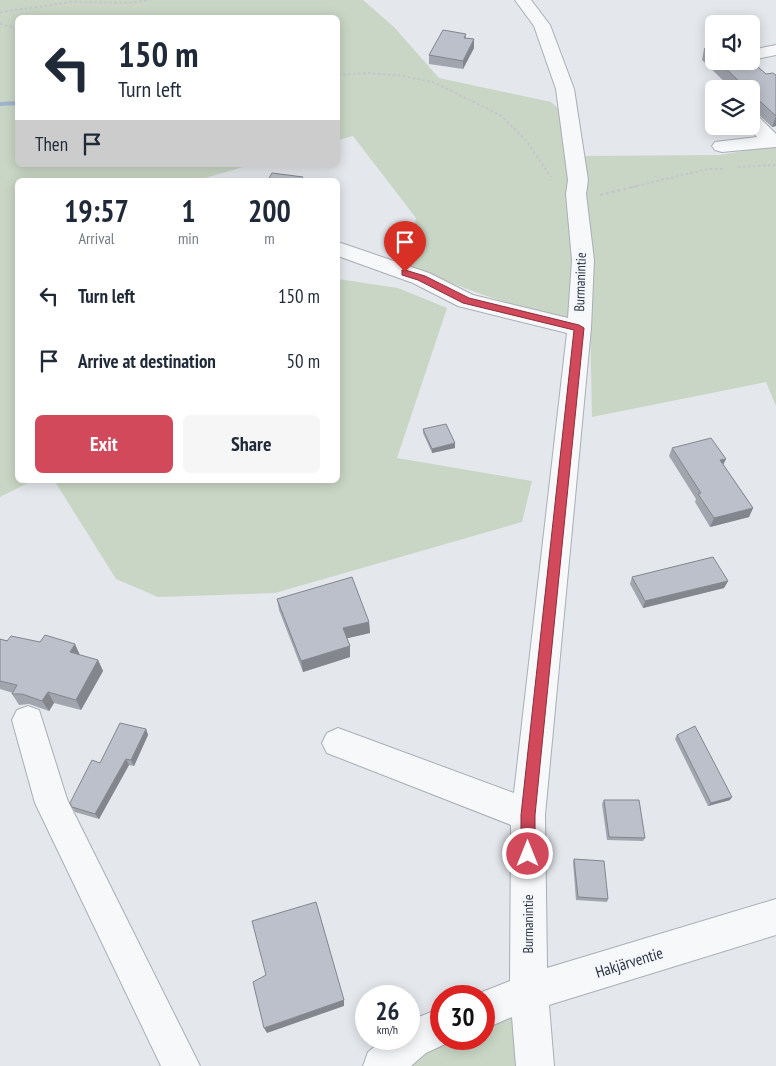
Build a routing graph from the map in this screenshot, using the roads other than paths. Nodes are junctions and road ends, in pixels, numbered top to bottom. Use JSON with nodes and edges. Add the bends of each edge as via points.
{"nodes":[{"id":1,"x":523,"y":0,"type":"edge"},
{"id":2,"x":776,"y":50,"type":"edge"},
{"id":3,"x":760,"y":53,"type":"edge"},
{"id":4,"x":760,"y":128,"type":"edge"},
{"id":5,"x":774,"y":141,"type":"edge"},
{"id":6,"x":722,"y":146,"type":"dead end"},
{"id":7,"x":340,"y":250,"type":"edge"},
{"id":8,"x":579,"y":328,"type":"junction"},
{"id":9,"x":28,"y":720,"type":"dead end"},
{"id":10,"x":338,"y":743,"type":"dead end"},
{"id":11,"x":528,"y":815,"type":"junction"},
{"id":12,"x":776,"y":917,"type":"edge"},
{"id":13,"x":529,"y":992,"type":"junction"},
{"id":14,"x":495,"y":1006,"type":"edge"},
{"id":15,"x":430,"y":1032,"type":"edge"},
{"id":16,"x":181,"y":1066,"type":"edge"},
{"id":17,"x":382,"y":1066,"type":"edge"},
{"id":18,"x":535,"y":1066,"type":"edge"}],
"edges":[{"from":1,"to":8,"type":"street","name":"Burmanintie","via":[[542,25],[565,89],[578,180],[576,194],[583,260]]},
{"from":2,"to":3,"type":"street"},
{"from":4,"to":5,"type":"street"},
{"from":5,"to":6,"type":"street"},
{"from":7,"to":8,"type":"street","via":[[422,278],[466,301]]},
{"from":8,"to":11,"type":"street","name":"Burmanintie"},
{"from":9,"to":16,"type":"street","via":[[52,803]]},
{"from":10,"to":11,"type":"street"},
{"from":11,"to":13,"type":"street","name":"Burmanintie"},
{"from":12,"to":13,"type":"street","name":"Hakjärventie"},
{"from":13,"to":14,"type":"street","name":"Hakjärventie"},
{"from":13,"to":18,"type":"street","name":"Burmanintie"},
{"from":15,"to":17,"type":"street","via":[[412,1039]]}]}
